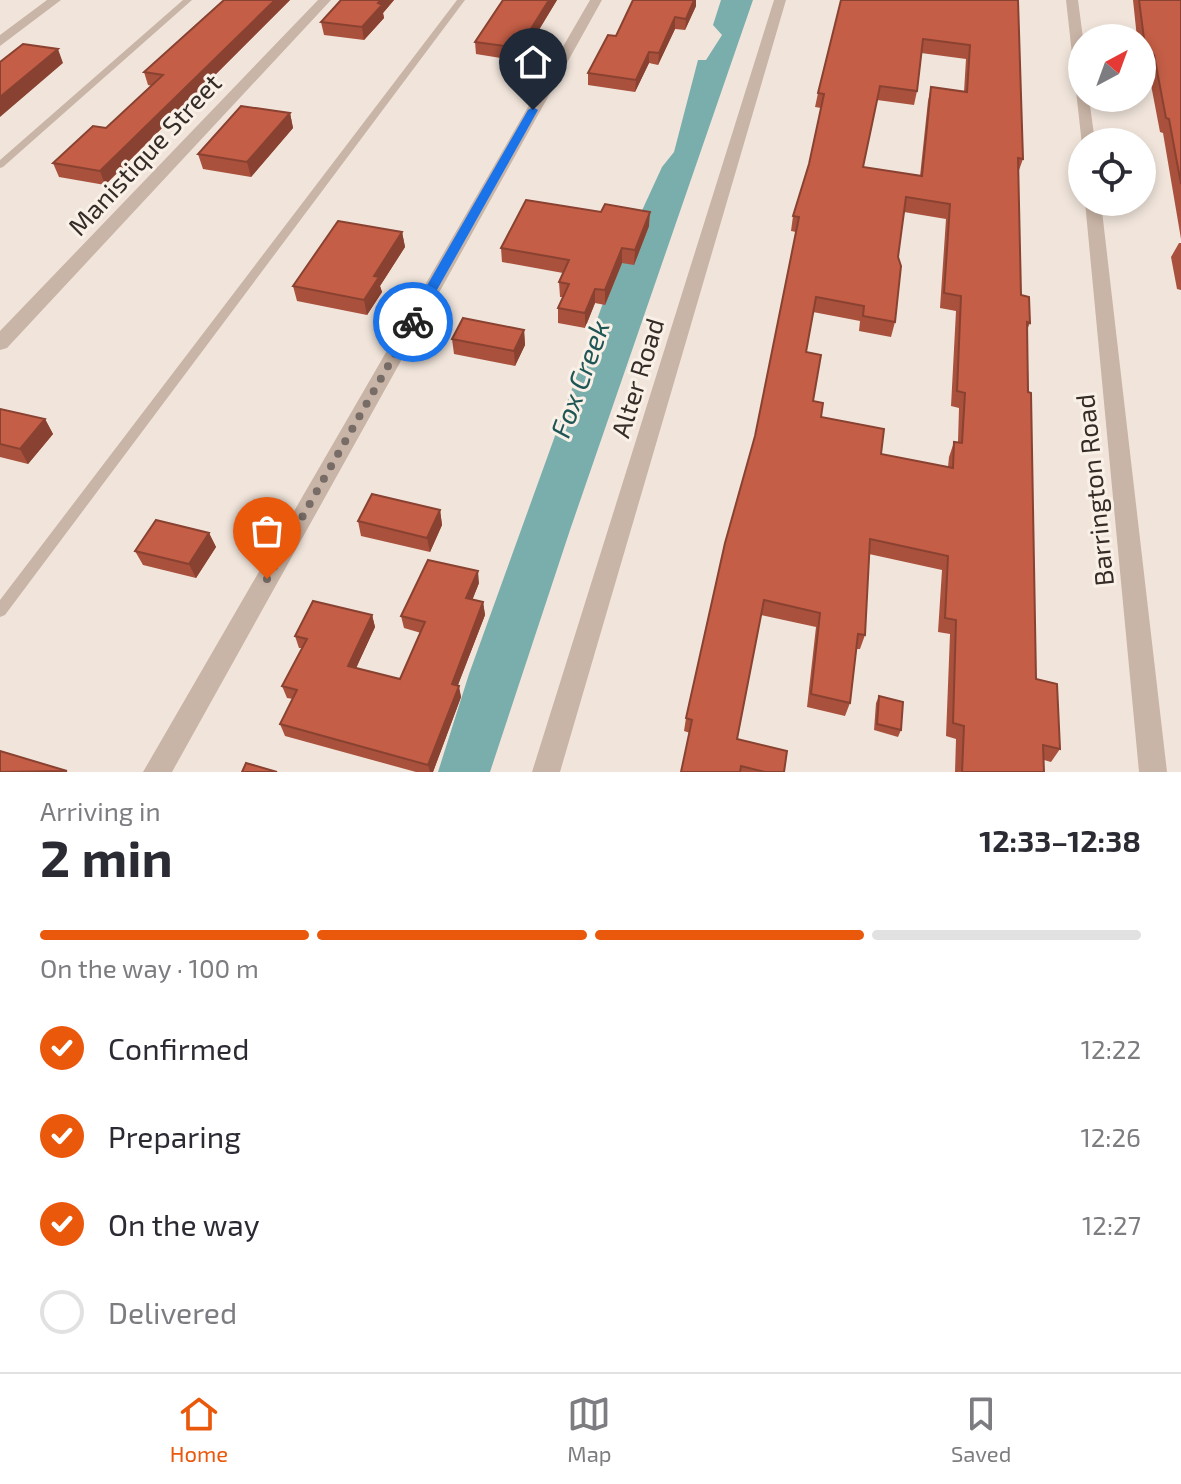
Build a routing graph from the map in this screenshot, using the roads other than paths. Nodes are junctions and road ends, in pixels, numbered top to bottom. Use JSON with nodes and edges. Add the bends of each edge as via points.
{"nodes":[{"id":1,"x":55,"y":0,"type":"edge"},
{"id":2,"x":188,"y":0,"type":"edge"},
{"id":3,"x":325,"y":0,"type":"edge"},
{"id":4,"x":461,"y":0,"type":"edge"},
{"id":5,"x":596,"y":0,"type":"edge"},
{"id":6,"x":780,"y":0,"type":"edge"},
{"id":7,"x":1072,"y":0,"type":"edge"},
{"id":8,"x":1074,"y":24,"type":"edge"},
{"id":9,"x":0,"y":42,"type":"edge"},
{"id":10,"x":0,"y":165,"type":"edge"},
{"id":11,"x":1094,"y":216,"type":"edge"},
{"id":12,"x":0,"y":343,"type":"edge"},
{"id":13,"x":0,"y":611,"type":"edge"},
{"id":14,"x":157,"y":772,"type":"edge"},
{"id":15,"x":546,"y":772,"type":"edge"},
{"id":16,"x":1153,"y":772,"type":"edge"}],
"edges":[{"from":1,"to":9,"type":"street"},
{"from":2,"to":10,"type":"lane"},
{"from":3,"to":12,"type":"street","name":"Manistique Street"},
{"from":4,"to":13,"type":"lane"},
{"from":5,"to":14,"type":"street"},
{"from":6,"to":15,"type":"street","name":"Alter Road"},
{"from":7,"to":8,"type":"street"},
{"from":11,"to":16,"type":"street","name":"Barrington Road"}]}
